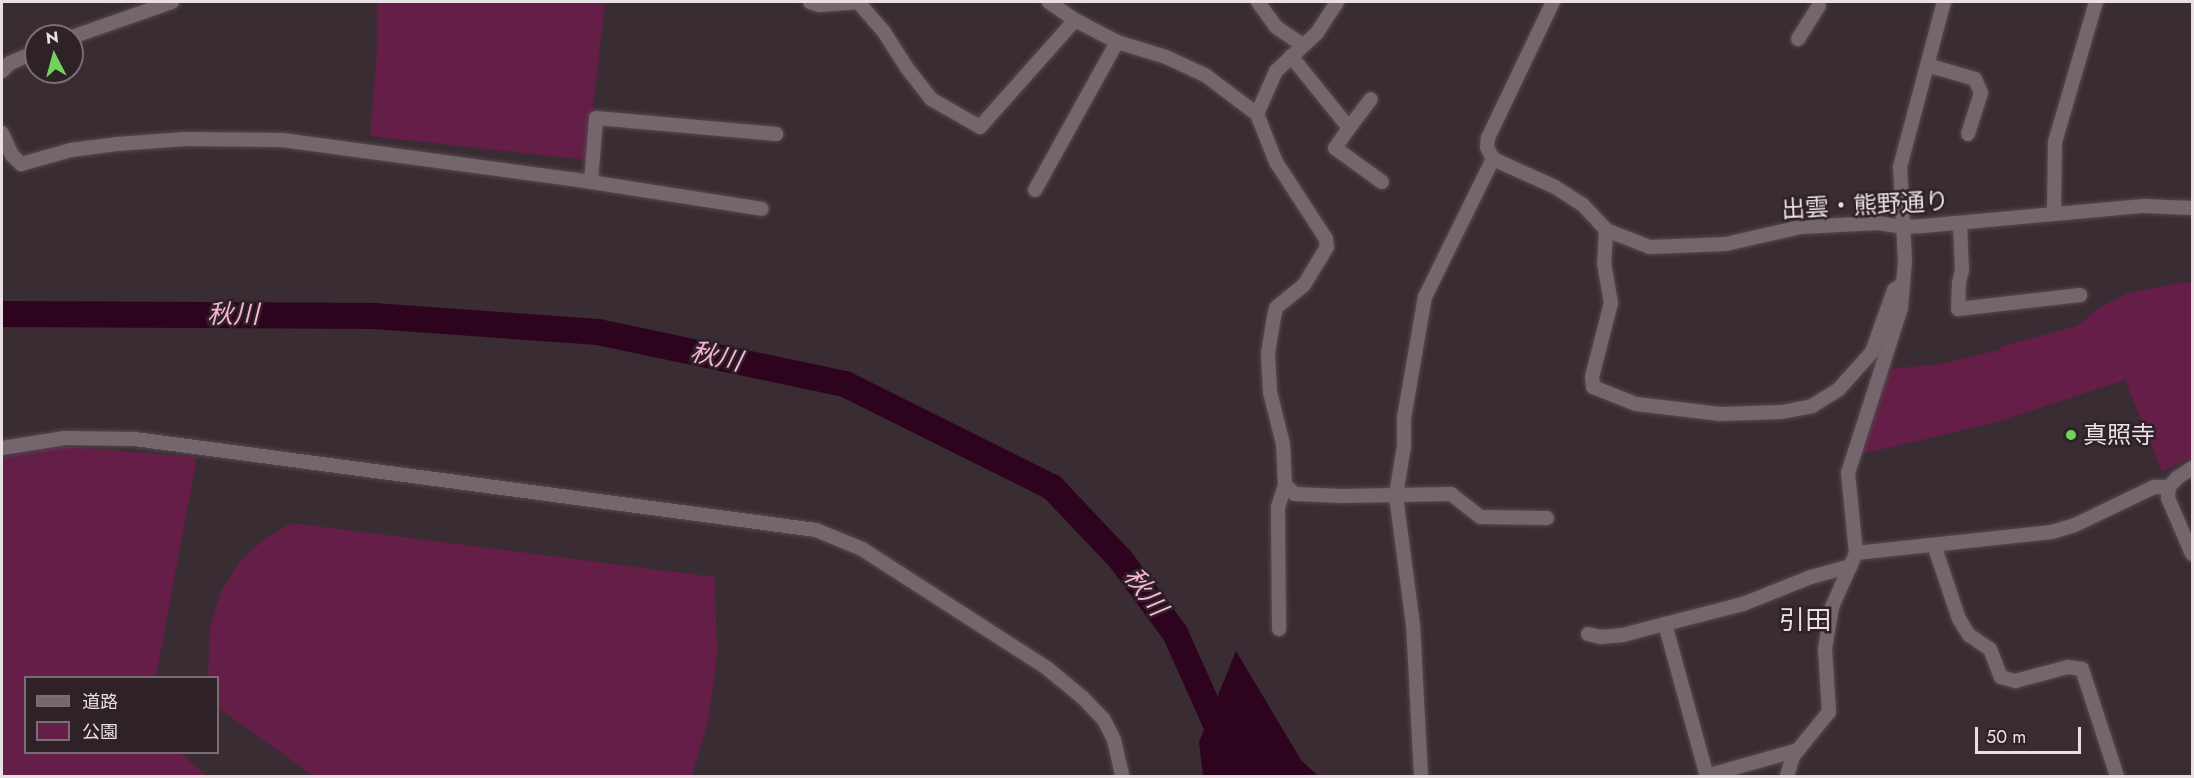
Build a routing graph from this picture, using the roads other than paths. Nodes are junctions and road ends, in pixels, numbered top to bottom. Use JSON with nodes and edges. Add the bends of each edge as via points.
{"nodes":[{"id":1,"x":172,"y":2,"type":"edge"},
{"id":2,"x":810,"y":2,"type":"edge"},
{"id":3,"x":858,"y":2,"type":"edge"},
{"id":4,"x":1049,"y":2,"type":"edge"},
{"id":5,"x":1257,"y":2,"type":"edge"},
{"id":6,"x":1337,"y":2,"type":"edge"},
{"id":7,"x":1553,"y":2,"type":"edge"},
{"id":8,"x":1944,"y":2,"type":"edge"},
{"id":9,"x":2096,"y":2,"type":"edge"},
{"id":10,"x":1819,"y":6,"type":"dead end"},
{"id":11,"x":1075,"y":20,"type":"junction"},
{"id":12,"x":84,"y":33,"type":"edge"},
{"id":13,"x":1798,"y":39,"type":"dead end"},
{"id":14,"x":1117,"y":42,"type":"junction"},
{"id":15,"x":1303,"y":45,"type":"junction"},
{"id":16,"x":1291,"y":56,"type":"junction"},
{"id":17,"x":24,"y":57,"type":"edge"},
{"id":18,"x":1927,"y":65,"type":"junction"},
{"id":19,"x":2,"y":70,"type":"edge"},
{"id":20,"x":1371,"y":99,"type":"dead end"},
{"id":21,"x":1257,"y":114,"type":"junction"},
{"id":22,"x":1349,"y":128,"type":"junction"},
{"id":23,"x":2,"y":133,"type":"edge"},
{"id":24,"x":776,"y":134,"type":"dead end"},
{"id":25,"x":1968,"y":134,"type":"dead end"},
{"id":26,"x":7,"y":157,"type":"edge"},
{"id":27,"x":1493,"y":159,"type":"junction"},
{"id":28,"x":591,"y":182,"type":"junction"},
{"id":29,"x":1382,"y":182,"type":"dead end"},
{"id":30,"x":1035,"y":190,"type":"dead end"},
{"id":31,"x":2193,"y":208,"type":"edge"},
{"id":32,"x":762,"y":209,"type":"dead end"},
{"id":33,"x":2054,"y":213,"type":"junction"},
{"id":34,"x":1960,"y":223,"type":"junction"},
{"id":35,"x":1903,"y":227,"type":"junction"},
{"id":36,"x":1606,"y":230,"type":"junction"},
{"id":37,"x":1903,"y":284,"type":"junction"},
{"id":38,"x":2080,"y":295,"type":"dead end"},
{"id":39,"x":2,"y":448,"type":"edge"},
{"id":40,"x":2193,"y":468,"type":"edge"},
{"id":41,"x":1285,"y":485,"type":"junction"},
{"id":42,"x":2169,"y":487,"type":"junction"},
{"id":43,"x":1396,"y":495,"type":"junction"},
{"id":44,"x":1547,"y":518,"type":"dead end"},
{"id":45,"x":1934,"y":545,"type":"junction"},
{"id":46,"x":1856,"y":553,"type":"junction"},
{"id":47,"x":2193,"y":554,"type":"edge"},
{"id":48,"x":1851,"y":566,"type":"junction"},
{"id":49,"x":1665,"y":624,"type":"junction"},
{"id":50,"x":1279,"y":629,"type":"dead end"},
{"id":51,"x":1588,"y":634,"type":"dead end"},
{"id":52,"x":1798,"y":750,"type":"junction"},
{"id":53,"x":1707,"y":776,"type":"edge"},
{"id":54,"x":1122,"y":777,"type":"edge"},
{"id":55,"x":1421,"y":777,"type":"edge"},
{"id":56,"x":1787,"y":777,"type":"edge"},
{"id":57,"x":2117,"y":777,"type":"edge"}],
"edges":[{"from":1,"to":12,"type":"street"},
{"from":2,"to":3,"type":"street"},
{"from":3,"to":11,"type":"street","via":[[932,99],[980,127]]},
{"from":4,"to":11,"type":"street"},
{"from":5,"to":15,"type":"street","via":[[1276,27]]},
{"from":6,"to":15,"type":"street","via":[[1317,33]]},
{"from":7,"to":27,"type":"street","via":[[1491,129],[1487,147]]},
{"from":8,"to":18,"type":"street"},
{"from":9,"to":33,"type":"street","via":[[2055,141]]},
{"from":10,"to":13,"type":"street"},
{"from":11,"to":14,"type":"street"},
{"from":14,"to":21,"type":"street","via":[[1166,57],[1204,75]]},
{"from":14,"to":30,"type":"street"},
{"from":15,"to":16,"type":"street"},
{"from":16,"to":21,"type":"street","via":[[1270,81]]},
{"from":16,"to":22,"type":"street"},
{"from":17,"to":19,"type":"street"},
{"from":18,"to":25,"type":"street","via":[[1975,80],[1981,93]]},
{"from":18,"to":35,"type":"street","via":[[1900,167]]},
{"from":20,"to":22,"type":"street"},
{"from":21,"to":41,"type":"street","via":[[1276,162],[1326,239],[1327,247],[1304,285],[1276,308],[1273,322],[1268,353],[1270,393],[1283,444]]},
{"from":22,"to":29,"type":"street","via":[[1335,148]]},
{"from":23,"to":26,"type":"street"},
{"from":24,"to":28,"type":"street","via":[[596,118]]},
{"from":26,"to":28,"type":"street","via":[[21,164],[71,150],[117,144],[185,139],[282,140]]},
{"from":27,"to":36,"type":"street","name":"出雲・熊野通り","via":[[1555,187],[1583,205]]},
{"from":27,"to":43,"type":"street","via":[[1425,297],[1404,418]]},
{"from":28,"to":32,"type":"street"},
{"from":31,"to":33,"type":"street","name":"出雲・熊野通り","via":[[2144,206]]},
{"from":33,"to":34,"type":"street","name":"出雲・熊野通り"},
{"from":34,"to":35,"type":"street","name":"出雲・熊野通り"},
{"from":34,"to":38,"type":"street","via":[[1962,270],[1958,309]]},
{"from":35,"to":36,"type":"street","name":"出雲・熊野通り","via":[[1878,223],[1801,227],[1726,244],[1666,248],[1630,241]]},
{"from":35,"to":37,"type":"street"},
{"from":36,"to":37,"type":"street","via":[[1604,263],[1611,303],[1593,387],[1636,404],[1720,414],[1782,412],[1812,406],[1838,390],[1872,352],[1894,290]]},
{"from":37,"to":46,"type":"street","via":[[1901,308],[1848,473]]},
{"from":39,"to":54,"type":"street","via":[[65,438],[135,439],[816,530],[862,549],[1048,669],[1104,720],[1114,740]]},
{"from":40,"to":42,"type":"street"},
{"from":41,"to":43,"type":"street","via":[[1294,494]]},
{"from":41,"to":50,"type":"street","via":[[1278,507]]},
{"from":42,"to":45,"type":"street","via":[[2154,487],[2052,532]]},
{"from":42,"to":47,"type":"street","via":[[2170,505]]},
{"from":43,"to":44,"type":"street","via":[[1451,494],[1480,516]]},
{"from":43,"to":55,"type":"street","via":[[1413,625]]},
{"from":45,"to":46,"type":"street"},
{"from":45,"to":57,"type":"street","via":[[1959,619],[1970,635],[1990,649],[2001,677],[2015,681],[2068,667],[2082,669]]},
{"from":46,"to":48,"type":"street"},
{"from":48,"to":49,"type":"street","via":[[1743,604]]},
{"from":48,"to":52,"type":"street","via":[[1832,607],[1825,649],[1829,712]]},
{"from":49,"to":51,"type":"street","via":[[1623,635]]},
{"from":49,"to":53,"type":"street"},
{"from":52,"to":53,"type":"street"},
{"from":52,"to":56,"type":"street"}]}
